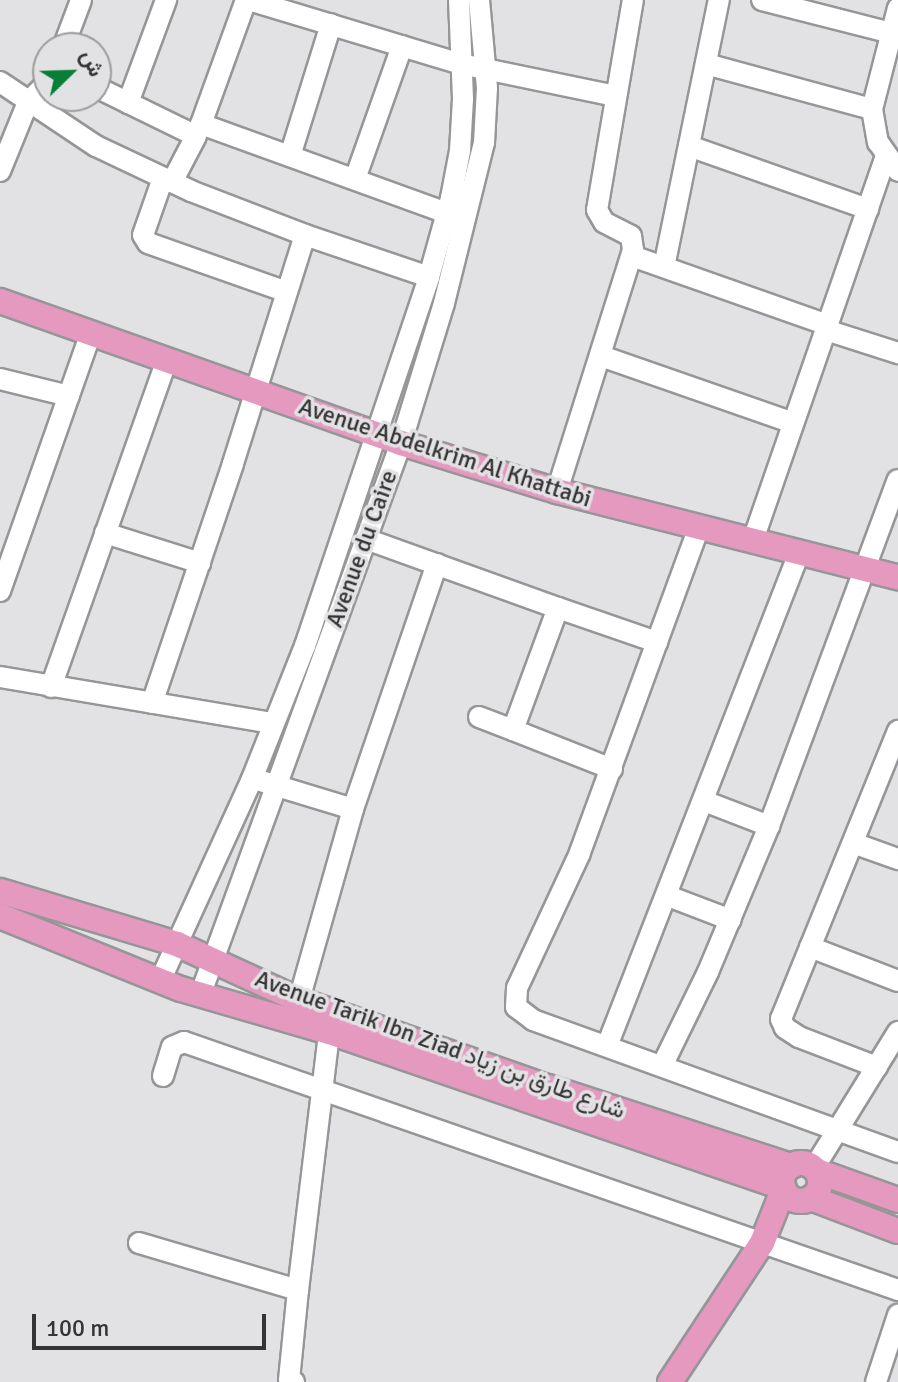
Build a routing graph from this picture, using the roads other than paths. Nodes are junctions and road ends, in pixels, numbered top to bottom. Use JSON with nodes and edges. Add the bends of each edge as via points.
{"nodes":[{"id":1,"x":81,"y":0,"type":"edge"},
{"id":2,"x":166,"y":0,"type":"edge"},
{"id":3,"x":248,"y":0,"type":"edge"},
{"id":4,"x":459,"y":0,"type":"edge"},
{"id":5,"x":479,"y":0,"type":"edge"},
{"id":6,"x":633,"y":0,"type":"edge"},
{"id":7,"x":719,"y":0,"type":"edge"},
{"id":8,"x":762,"y":0,"type":"edge"},
{"id":9,"x":898,"y":8,"type":"edge"},
{"id":10,"x":331,"y":24,"type":"junction"},
{"id":11,"x":69,"y":32,"type":"edge"},
{"id":12,"x":891,"y":33,"type":"junction"},
{"id":13,"x":402,"y":46,"type":"junction"},
{"id":14,"x":461,"y":64,"type":"junction"},
{"id":15,"x":706,"y":64,"type":"junction"},
{"id":16,"x":486,"y":69,"type":"junction"},
{"id":17,"x":0,"y":82,"type":"edge"},
{"id":18,"x":112,"y":95,"type":"edge"},
{"id":19,"x":615,"y":96,"type":"junction"},
{"id":20,"x":32,"y":98,"type":"edge"},
{"id":21,"x":28,"y":102,"type":"junction"},
{"id":22,"x":128,"y":103,"type":"junction"},
{"id":23,"x":872,"y":109,"type":"junction"},
{"id":24,"x":198,"y":130,"type":"junction"},
{"id":25,"x":689,"y":146,"type":"junction"},
{"id":26,"x":290,"y":156,"type":"junction"},
{"id":27,"x":892,"y":164,"type":"edge"},
{"id":28,"x":0,"y":171,"type":"edge"},
{"id":29,"x":355,"y":179,"type":"junction"},
{"id":30,"x":168,"y":180,"type":"junction"},
{"id":31,"x":868,"y":209,"type":"junction"},
{"id":32,"x":447,"y":213,"type":"junction"},
{"id":33,"x":305,"y":235,"type":"junction"},
{"id":34,"x":632,"y":256,"type":"junction"},
{"id":35,"x":664,"y":267,"type":"junction"},
{"id":36,"x":429,"y":277,"type":"junction"},
{"id":37,"x":287,"y":292,"type":"junction"},
{"id":38,"x":0,"y":301,"type":"edge"},
{"id":39,"x":827,"y":328,"type":"junction"},
{"id":40,"x":91,"y":333,"type":"junction"},
{"id":41,"x":898,"y":353,"type":"edge"},
{"id":42,"x":601,"y":356,"type":"junction"},
{"id":43,"x":167,"y":360,"type":"junction"},
{"id":44,"x":0,"y":379,"type":"edge"},
{"id":45,"x":256,"y":391,"type":"junction"},
{"id":46,"x":69,"y":396,"type":"junction"},
{"id":47,"x":793,"y":423,"type":"junction"},
{"id":48,"x":390,"y":438,"type":"junction"},
{"id":49,"x":898,"y":480,"type":"edge"},
{"id":50,"x":557,"y":491,"type":"junction"},
{"id":51,"x":699,"y":527,"type":"junction"},
{"id":52,"x":105,"y":533,"type":"junction"},
{"id":53,"x":366,"y":539,"type":"junction"},
{"id":54,"x":753,"y":540,"type":"junction"},
{"id":55,"x":799,"y":553,"type":"junction"},
{"id":56,"x":200,"y":563,"type":"junction"},
{"id":57,"x":437,"y":564,"type":"junction"},
{"id":58,"x":868,"y":568,"type":"junction"},
{"id":59,"x":898,"y":577,"type":"edge"},
{"id":60,"x":0,"y":591,"type":"edge"},
{"id":61,"x":558,"y":608,"type":"junction"},
{"id":62,"x":657,"y":642,"type":"junction"},
{"id":63,"x":0,"y":677,"type":"edge"},
{"id":64,"x":51,"y":687,"type":"junction"},
{"id":65,"x":152,"y":703,"type":"junction"},
{"id":66,"x":479,"y":717,"type":"dead end"},
{"id":67,"x":273,"y":723,"type":"junction"},
{"id":68,"x":513,"y":730,"type":"junction"},
{"id":69,"x":898,"y":731,"type":"edge"},
{"id":70,"x":612,"y":769,"type":"junction"},
{"id":71,"x":252,"y":779,"type":"junction"},
{"id":72,"x":274,"y":784,"type":"junction"},
{"id":73,"x":704,"y":801,"type":"junction"},
{"id":74,"x":353,"y":809,"type":"junction"},
{"id":75,"x":769,"y":826,"type":"junction"},
{"id":76,"x":853,"y":843,"type":"junction"},
{"id":77,"x":898,"y":859,"type":"edge"},
{"id":78,"x":0,"y":891,"type":"edge"},
{"id":79,"x":668,"y":896,"type":"junction"},
{"id":80,"x":0,"y":916,"type":"edge"},
{"id":81,"x":731,"y":920,"type":"junction"},
{"id":82,"x":177,"y":944,"type":"junction"},
{"id":83,"x":810,"y":947,"type":"junction"},
{"id":84,"x":214,"y":960,"type":"junction"},
{"id":85,"x":160,"y":981,"type":"junction"},
{"id":86,"x":898,"y":981,"type":"edge"},
{"id":87,"x":201,"y":993,"type":"junction"},
{"id":88,"x":299,"y":1000,"type":"junction"},
{"id":89,"x":329,"y":1032,"type":"junction"},
{"id":90,"x":898,"y":1032,"type":"edge"},
{"id":91,"x":607,"y":1046,"type":"junction"},
{"id":92,"x":662,"y":1066,"type":"junction"},
{"id":93,"x":877,"y":1067,"type":"junction"},
{"id":94,"x":163,"y":1076,"type":"dead end"},
{"id":95,"x":323,"y":1093,"type":"junction"},
{"id":96,"x":837,"y":1132,"type":"junction"},
{"id":97,"x":898,"y":1152,"type":"edge"},
{"id":98,"x":798,"y":1176,"type":"junction"},
{"id":99,"x":808,"y":1199,"type":"junction"},
{"id":100,"x":898,"y":1200,"type":"edge"},
{"id":101,"x":898,"y":1231,"type":"edge"},
{"id":102,"x":763,"y":1240,"type":"junction"},
{"id":103,"x":139,"y":1243,"type":"dead end"},
{"id":104,"x":298,"y":1290,"type":"junction"},
{"id":105,"x":898,"y":1290,"type":"edge"},
{"id":106,"x":898,"y":1315,"type":"edge"},
{"id":107,"x":291,"y":1381,"type":"edge"},
{"id":108,"x":670,"y":1382,"type":"edge"},
{"id":109,"x":876,"y":1382,"type":"edge"}],
"edges":[{"from":1,"to":11,"type":"street"},
{"from":2,"to":22,"type":"street"},
{"from":3,"to":10,"type":"street"},
{"from":3,"to":24,"type":"street"},
{"from":4,"to":14,"type":"street","name":"Avenue du Caire"},
{"from":5,"to":16,"type":"street","name":"Avenue du Caire"},
{"from":6,"to":19,"type":"street"},
{"from":7,"to":15,"type":"street"},
{"from":8,"to":12,"type":"street"},
{"from":9,"to":12,"type":"street"},
{"from":10,"to":13,"type":"street"},
{"from":10,"to":26,"type":"street"},
{"from":12,"to":23,"type":"street"},
{"from":13,"to":14,"type":"street"},
{"from":13,"to":29,"type":"street"},
{"from":14,"to":16,"type":"street"},
{"from":14,"to":32,"type":"street","name":"Avenue du Caire","via":[[463,121]]},
{"from":15,"to":23,"type":"street"},
{"from":15,"to":25,"type":"street"},
{"from":16,"to":19,"type":"street"},
{"from":16,"to":48,"type":"street","name":"Avenue du Caire","via":[[487,109],[477,179]]},
{"from":17,"to":21,"type":"street"},
{"from":18,"to":22,"type":"street"},
{"from":19,"to":34,"type":"street","via":[[597,210],[604,222],[631,236]]},
{"from":20,"to":21,"type":"street"},
{"from":21,"to":28,"type":"street"},
{"from":21,"to":30,"type":"street","via":[[96,146]]},
{"from":22,"to":24,"type":"street"},
{"from":23,"to":27,"type":"street","via":[[872,125]]},
{"from":24,"to":26,"type":"street"},
{"from":24,"to":30,"type":"street"},
{"from":25,"to":31,"type":"street"},
{"from":25,"to":35,"type":"street"},
{"from":26,"to":29,"type":"street"},
{"from":27,"to":31,"type":"street"},
{"from":29,"to":32,"type":"street"},
{"from":30,"to":33,"type":"street"},
{"from":30,"to":37,"type":"street","via":[[143,235],[148,243]]},
{"from":31,"to":39,"type":"street"},
{"from":32,"to":36,"type":"street","name":"Avenue du Caire"},
{"from":33,"to":36,"type":"street"},
{"from":33,"to":37,"type":"street"},
{"from":34,"to":35,"type":"street"},
{"from":34,"to":42,"type":"street"},
{"from":35,"to":39,"type":"street"},
{"from":36,"to":48,"type":"street","name":"Avenue du Caire"},
{"from":37,"to":45,"type":"street"},
{"from":38,"to":40,"type":"main road","name":"Avenue Abdelkrim Al Khattabi"},
{"from":39,"to":41,"type":"street"},
{"from":39,"to":47,"type":"street"},
{"from":40,"to":43,"type":"main road","name":"Avenue Abdelkrim Al Khattabi"},
{"from":40,"to":46,"type":"street"},
{"from":42,"to":47,"type":"street"},
{"from":42,"to":50,"type":"street"},
{"from":43,"to":45,"type":"main road","name":"Avenue Abdelkrim Al Khattabi"},
{"from":43,"to":52,"type":"street"},
{"from":44,"to":46,"type":"street"},
{"from":45,"to":48,"type":"main road","name":"Avenue Abdelkrim Al Khattabi"},
{"from":45,"to":56,"type":"street"},
{"from":46,"to":60,"type":"street"},
{"from":47,"to":54,"type":"street"},
{"from":48,"to":50,"type":"main road","name":"Avenue Abdelkrim Al Khattabi"},
{"from":48,"to":53,"type":"street","name":"Avenue du Caire"},
{"from":48,"to":67,"type":"street","name":"Avenue du Caire"},
{"from":49,"to":58,"type":"street"},
{"from":50,"to":51,"type":"main road","name":"Avenue Abdelkrim Al Khattabi"},
{"from":51,"to":54,"type":"main road","name":"Avenue Abdelkrim Al Khattabi"},
{"from":51,"to":62,"type":"street"},
{"from":52,"to":56,"type":"street"},
{"from":52,"to":64,"type":"street"},
{"from":53,"to":57,"type":"street"},
{"from":53,"to":72,"type":"street","name":"Avenue du Caire"},
{"from":54,"to":55,"type":"main road","name":"Avenue Abdelkrim Al Khattabi"},
{"from":55,"to":58,"type":"main road","name":"Avenue Abdelkrim Al Khattabi"},
{"from":55,"to":73,"type":"street"},
{"from":56,"to":65,"type":"street"},
{"from":57,"to":61,"type":"street"},
{"from":57,"to":74,"type":"street"},
{"from":58,"to":59,"type":"main road","name":"Avenue Abdelkrim Al Khattabi"},
{"from":58,"to":75,"type":"street"},
{"from":61,"to":62,"type":"street"},
{"from":61,"to":68,"type":"street"},
{"from":62,"to":70,"type":"street"},
{"from":63,"to":64,"type":"street"},
{"from":64,"to":65,"type":"street"},
{"from":65,"to":67,"type":"street"},
{"from":66,"to":68,"type":"street"},
{"from":67,"to":71,"type":"street","name":"Avenue du Caire"},
{"from":68,"to":70,"type":"street"},
{"from":69,"to":76,"type":"street"},
{"from":70,"to":91,"type":"street","via":[[516,999],[519,1011],[533,1020]]},
{"from":71,"to":72,"type":"street"},
{"from":71,"to":82,"type":"street","name":"Avenue du Caire"},
{"from":72,"to":74,"type":"street"},
{"from":72,"to":84,"type":"street","name":"Avenue du Caire"},
{"from":73,"to":75,"type":"street"},
{"from":73,"to":79,"type":"street"},
{"from":74,"to":88,"type":"street"},
{"from":75,"to":81,"type":"street"},
{"from":76,"to":77,"type":"street"},
{"from":76,"to":83,"type":"street"},
{"from":78,"to":82,"type":"main road","name":"Avenue Tarik Ibn Ziad شارع طارق بن زياد"},
{"from":79,"to":81,"type":"street"},
{"from":79,"to":91,"type":"street"},
{"from":80,"to":85,"type":"main road","name":"Avenue Tarik Ibn Ziad شارع طارق بن زياد"},
{"from":81,"to":92,"type":"street"},
{"from":82,"to":84,"type":"main road","name":"Avenue Tarik Ibn Ziad شارع طارق بن زياد"},
{"from":82,"to":85,"type":"street","name":"Avenue du Caire"},
{"from":83,"to":86,"type":"street"},
{"from":83,"to":93,"type":"street","via":[[782,1014],[783,1024],[799,1037]]},
{"from":84,"to":87,"type":"street","name":"Avenue du Caire"},
{"from":84,"to":88,"type":"main road","name":"Avenue Tarik Ibn Ziad شارع طارق بن زياد"},
{"from":85,"to":87,"type":"main road","name":"Avenue Tarik Ibn Ziad شارع طارق بن زياد"},
{"from":87,"to":89,"type":"main road","name":"Avenue Tarik Ibn Ziad شارع طارق بن زياد"},
{"from":88,"to":98,"type":"main road","name":"Avenue Tarik Ibn Ziad شارع طارق بن زياد"},
{"from":89,"to":95,"type":"street"},
{"from":89,"to":98,"type":"main road","name":"Avenue Tarik Ibn Ziad شارع طارق بن زياد"},
{"from":90,"to":93,"type":"street"},
{"from":91,"to":92,"type":"street"},
{"from":92,"to":96,"type":"street"},
{"from":93,"to":96,"type":"street"},
{"from":94,"to":95,"type":"street","via":[[172,1047],[184,1042]]},
{"from":95,"to":102,"type":"street"},
{"from":95,"to":104,"type":"street"},
{"from":96,"to":97,"type":"street"},
{"from":96,"to":98,"type":"street"},
{"from":98,"to":99,"type":"main road","via":[[820,1186]]},
{"from":98,"to":100,"type":"main road","name":"Avenue Tarik Ibn Ziad شارع طارق بن زياد"},
{"from":98,"to":102,"type":"main road"},
{"from":99,"to":101,"type":"main road"},
{"from":99,"to":102,"type":"main road"},
{"from":102,"to":105,"type":"street"},
{"from":102,"to":108,"type":"main road"},
{"from":103,"to":104,"type":"street"},
{"from":104,"to":107,"type":"street"},
{"from":106,"to":109,"type":"street"}]}
